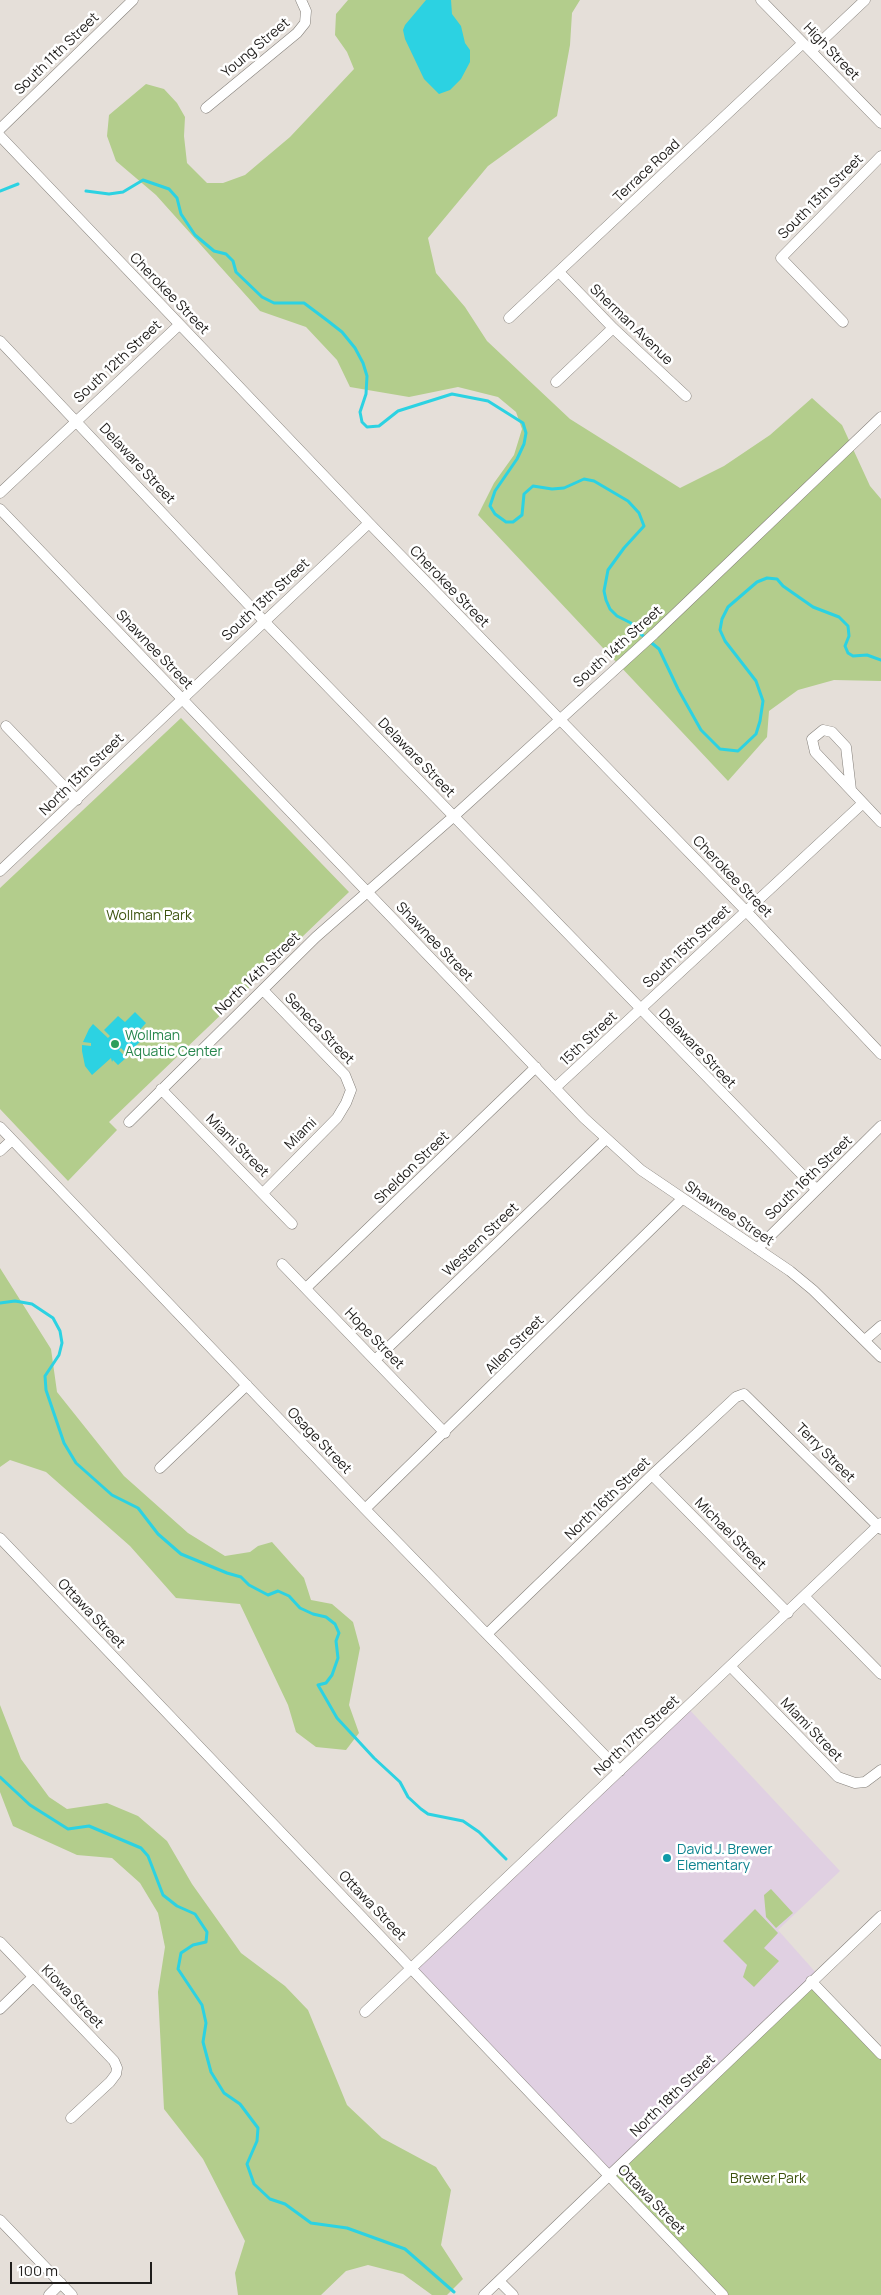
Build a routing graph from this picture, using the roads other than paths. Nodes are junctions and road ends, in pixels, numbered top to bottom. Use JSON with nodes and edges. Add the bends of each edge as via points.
{"nodes":[{"id":1,"x":134,"y":0,"type":"edge"},
{"id":2,"x":302,"y":0,"type":"edge"},
{"id":3,"x":761,"y":0,"type":"edge"},
{"id":4,"x":865,"y":0,"type":"edge"},
{"id":5,"x":803,"y":43,"type":"junction"},
{"id":6,"x":811,"y":51,"type":"junction"},
{"id":7,"x":206,"y":108,"type":"dead end"},
{"id":8,"x":881,"y":123,"type":"edge"},
{"id":9,"x":0,"y":128,"type":"edge"},
{"id":10,"x":0,"y":136,"type":"edge"},
{"id":11,"x":881,"y":156,"type":"edge"},
{"id":12,"x":559,"y":272,"type":"junction"},
{"id":13,"x":509,"y":318,"type":"dead end"},
{"id":14,"x":843,"y":322,"type":"dead end"},
{"id":15,"x":179,"y":325,"type":"junction"},
{"id":16,"x":613,"y":328,"type":"junction"},
{"id":17,"x":0,"y":342,"type":"edge"},
{"id":18,"x":556,"y":382,"type":"dead end"},
{"id":19,"x":686,"y":396,"type":"dead end"},
{"id":20,"x":881,"y":417,"type":"edge"},
{"id":21,"x":76,"y":420,"type":"junction"},
{"id":22,"x":0,"y":493,"type":"edge"},
{"id":23,"x":0,"y":509,"type":"edge"},
{"id":24,"x":369,"y":523,"type":"junction"},
{"id":25,"x":264,"y":621,"type":"junction"},
{"id":26,"x":182,"y":698,"type":"junction"},
{"id":27,"x":559,"y":720,"type":"junction"},
{"id":28,"x":6,"y":726,"type":"dead end"},
{"id":29,"x":851,"y":790,"type":"junction"},
{"id":30,"x":77,"y":800,"type":"junction"},
{"id":31,"x":863,"y":803,"type":"junction"},
{"id":32,"x":453,"y":817,"type":"junction"},
{"id":33,"x":881,"y":822,"type":"edge"},
{"id":34,"x":0,"y":871,"type":"edge"},
{"id":35,"x":368,"y":893,"type":"junction"},
{"id":36,"x":746,"y":911,"type":"junction"},
{"id":37,"x":263,"y":990,"type":"junction"},
{"id":38,"x":640,"y":1010,"type":"junction"},
{"id":39,"x":881,"y":1054,"type":"edge"},
{"id":40,"x":536,"y":1067,"type":"junction"},
{"id":41,"x":555,"y":1088,"type":"junction"},
{"id":42,"x":161,"y":1089,"type":"junction"},
{"id":43,"x":351,"y":1090,"type":"joint"},
{"id":44,"x":129,"y":1122,"type":"dead end"},
{"id":45,"x":881,"y":1126,"type":"edge"},
{"id":46,"x":0,"y":1127,"type":"edge"},
{"id":47,"x":606,"y":1139,"type":"junction"},
{"id":48,"x":12,"y":1140,"type":"junction"},
{"id":49,"x":0,"y":1151,"type":"edge"},
{"id":50,"x":816,"y":1189,"type":"junction"},
{"id":51,"x":264,"y":1192,"type":"junction"},
{"id":52,"x":682,"y":1199,"type":"junction"},
{"id":53,"x":292,"y":1224,"type":"dead end"},
{"id":54,"x":757,"y":1249,"type":"junction"},
{"id":55,"x":282,"y":1264,"type":"dead end"},
{"id":56,"x":306,"y":1288,"type":"junction"},
{"id":57,"x":881,"y":1326,"type":"edge"},
{"id":58,"x":865,"y":1340,"type":"junction"},
{"id":59,"x":881,"y":1357,"type":"edge"},
{"id":60,"x":375,"y":1360,"type":"junction"},
{"id":61,"x":247,"y":1385,"type":"junction"},
{"id":62,"x":752,"y":1399,"type":"joint"},
{"id":63,"x":445,"y":1433,"type":"junction"},
{"id":64,"x":160,"y":1468,"type":"dead end"},
{"id":65,"x":652,"y":1475,"type":"junction"},
{"id":66,"x":365,"y":1509,"type":"junction"},
{"id":67,"x":880,"y":1526,"type":"edge"},
{"id":68,"x":0,"y":1538,"type":"edge"},
{"id":69,"x":805,"y":1597,"type":"junction"},
{"id":70,"x":788,"y":1613,"type":"junction"},
{"id":71,"x":487,"y":1634,"type":"junction"},
{"id":72,"x":732,"y":1667,"type":"junction"},
{"id":73,"x":881,"y":1674,"type":"edge"},
{"id":74,"x":881,"y":1770,"type":"edge"},
{"id":75,"x":620,"y":1771,"type":"junction"},
{"id":76,"x":881,"y":1916,"type":"edge"},
{"id":77,"x":0,"y":1942,"type":"edge"},
{"id":78,"x":412,"y":1968,"type":"junction"},
{"id":79,"x":34,"y":1977,"type":"junction"},
{"id":80,"x":811,"y":1981,"type":"junction"},
{"id":81,"x":0,"y":2009,"type":"edge"},
{"id":82,"x":365,"y":2012,"type":"dead end"},
{"id":83,"x":881,"y":2054,"type":"edge"},
{"id":84,"x":71,"y":2118,"type":"dead end"},
{"id":85,"x":610,"y":2176,"type":"junction"},
{"id":86,"x":0,"y":2220,"type":"edge"},
{"id":87,"x":499,"y":2281,"type":"junction"},
{"id":88,"x":61,"y":2283,"type":"junction"},
{"id":89,"x":49,"y":2295,"type":"edge"},
{"id":90,"x":72,"y":2295,"type":"edge"},
{"id":91,"x":484,"y":2295,"type":"edge"},
{"id":92,"x":513,"y":2295,"type":"edge"},
{"id":93,"x":723,"y":2295,"type":"edge"}],
"edges":[{"from":1,"to":9,"type":"street","name":"South 11th Street"},
{"from":2,"to":7,"type":"street","name":"Young Street","via":[[306,11],[305,24]]},
{"from":3,"to":5,"type":"street","name":"High Street"},
{"from":4,"to":6,"type":"street"},
{"from":5,"to":6,"type":"street","name":"High Street"},
{"from":5,"to":12,"type":"street","name":"Terrace Road"},
{"from":6,"to":8,"type":"street","name":"High Street"},
{"from":10,"to":15,"type":"street","name":"Cherokee Street"},
{"from":11,"to":14,"type":"street","name":"South 13th Street","via":[[781,258]]},
{"from":12,"to":13,"type":"street","name":"Terrace Road"},
{"from":12,"to":16,"type":"street","name":"Sherman Avenue"},
{"from":15,"to":21,"type":"street","name":"South 12th Street"},
{"from":15,"to":24,"type":"street","name":"Cherokee Street"},
{"from":16,"to":18,"type":"street"},
{"from":16,"to":19,"type":"street","name":"Sherman Avenue"},
{"from":17,"to":21,"type":"street","name":"Delaware Street"},
{"from":20,"to":27,"type":"street","name":"South 14th Street"},
{"from":21,"to":22,"type":"street","name":"South 12th Street"},
{"from":21,"to":25,"type":"street","name":"Delaware Street"},
{"from":23,"to":26,"type":"street","name":"Shawnee Street"},
{"from":24,"to":25,"type":"street","name":"South 13th Street"},
{"from":24,"to":27,"type":"street","name":"Cherokee Street"},
{"from":25,"to":26,"type":"street","name":"South 13th Street"},
{"from":25,"to":32,"type":"street","name":"Delaware Street"},
{"from":26,"to":30,"type":"street","name":"North 13th Street"},
{"from":26,"to":35,"type":"street","name":"Shawnee Street"},
{"from":27,"to":32,"type":"street","name":"South 14th Street"},
{"from":27,"to":36,"type":"street","name":"Cherokee Street"},
{"from":28,"to":30,"type":"street"},
{"from":29,"to":29,"type":"street","via":[[846,746],[832,732],[823,730],[816,733],[812,739],[814,752]]},
{"from":29,"to":31,"type":"street"},
{"from":30,"to":34,"type":"street","name":"North 13th Street"},
{"from":31,"to":33,"type":"street"},
{"from":31,"to":36,"type":"street","name":"South 15th Street"},
{"from":32,"to":35,"type":"street","name":"South 14th Street"},
{"from":32,"to":38,"type":"street","name":"Delaware Street"},
{"from":35,"to":37,"type":"street","name":"North 14th Street","via":[[316,937]]},
{"from":35,"to":40,"type":"street","name":"Shawnee Street"},
{"from":36,"to":38,"type":"street","name":"South 15th Street"},
{"from":36,"to":39,"type":"street","name":"Cherokee Street"},
{"from":37,"to":42,"type":"street","name":"North 14th Street"},
{"from":37,"to":43,"type":"street","name":"Seneca Street","via":[[345,1075]]},
{"from":38,"to":41,"type":"street","name":"15th Street"},
{"from":38,"to":50,"type":"street","name":"Delaware Street"},
{"from":40,"to":41,"type":"street","name":"Shawnee Street"},
{"from":40,"to":56,"type":"street","name":"Sheldon Street"},
{"from":41,"to":47,"type":"street","name":"Shawnee Street"},
{"from":42,"to":44,"type":"street","name":"North 14th Street"},
{"from":42,"to":51,"type":"street","name":"Miami Street"},
{"from":43,"to":51,"type":"street","name":"Miami","via":[[337,1118]]},
{"from":45,"to":50,"type":"street","name":"South 16th Street"},
{"from":46,"to":48,"type":"street","name":"Osage Street"},
{"from":47,"to":52,"type":"street","name":"Shawnee Street","via":[[641,1170]]},
{"from":47,"to":60,"type":"street","name":"Western Street"},
{"from":48,"to":49,"type":"street"},
{"from":48,"to":61,"type":"street","name":"Osage Street"},
{"from":50,"to":54,"type":"street","name":"South 16th Street"},
{"from":51,"to":53,"type":"street","name":"Miami Street"},
{"from":52,"to":54,"type":"street","name":"Shawnee Street"},
{"from":52,"to":63,"type":"street","name":"Allen Street"},
{"from":54,"to":58,"type":"street","name":"Shawnee Street","via":[[814,1290]]},
{"from":55,"to":56,"type":"street","name":"Hope Street"},
{"from":56,"to":60,"type":"street","name":"Hope Street"},
{"from":57,"to":58,"type":"street"},
{"from":58,"to":59,"type":"street","name":"Shawnee Street"},
{"from":60,"to":63,"type":"street","name":"Hope Street"},
{"from":61,"to":64,"type":"street"},
{"from":61,"to":66,"type":"street","name":"Osage Street"},
{"from":62,"to":65,"type":"street","name":"North 16th Street","via":[[744,1394],[736,1397]]},
{"from":62,"to":67,"type":"street","name":"Terry Street"},
{"from":63,"to":66,"type":"street","name":"Allen Street"},
{"from":65,"to":70,"type":"street","name":"Michael Street"},
{"from":65,"to":71,"type":"street","name":"North 16th Street"},
{"from":66,"to":71,"type":"street","name":"Osage Street"},
{"from":67,"to":69,"type":"street","name":"North 17th Street"},
{"from":68,"to":78,"type":"street","name":"Ottawa Street"},
{"from":69,"to":70,"type":"street","name":"North 17th Street"},
{"from":69,"to":73,"type":"street"},
{"from":70,"to":72,"type":"street","name":"North 17th Street"},
{"from":71,"to":75,"type":"street","name":"Osage Street"},
{"from":72,"to":74,"type":"street","name":"Miami Street","via":[[838,1777],[855,1783],[865,1782]]},
{"from":72,"to":75,"type":"street","name":"North 17th Street"},
{"from":75,"to":78,"type":"street","name":"North 17th Street"},
{"from":76,"to":80,"type":"street","name":"North 18th Street"},
{"from":77,"to":79,"type":"street","name":"Kiowa Street"},
{"from":78,"to":82,"type":"street","name":"North 17th Street"},
{"from":78,"to":85,"type":"street","name":"Ottawa Street"},
{"from":79,"to":81,"type":"street"},
{"from":79,"to":84,"type":"street","name":"Kiowa Street","via":[[114,2061],[117,2068],[116,2074]]},
{"from":80,"to":83,"type":"street"},
{"from":80,"to":85,"type":"street","name":"North 18th Street"},
{"from":85,"to":87,"type":"street","name":"North 18th Street"},
{"from":85,"to":93,"type":"street","name":"Ottawa Street"},
{"from":86,"to":88,"type":"street"},
{"from":87,"to":91,"type":"street","name":"North 18th Street"},
{"from":87,"to":92,"type":"street"},
{"from":88,"to":89,"type":"street"},
{"from":88,"to":90,"type":"street"}]}
